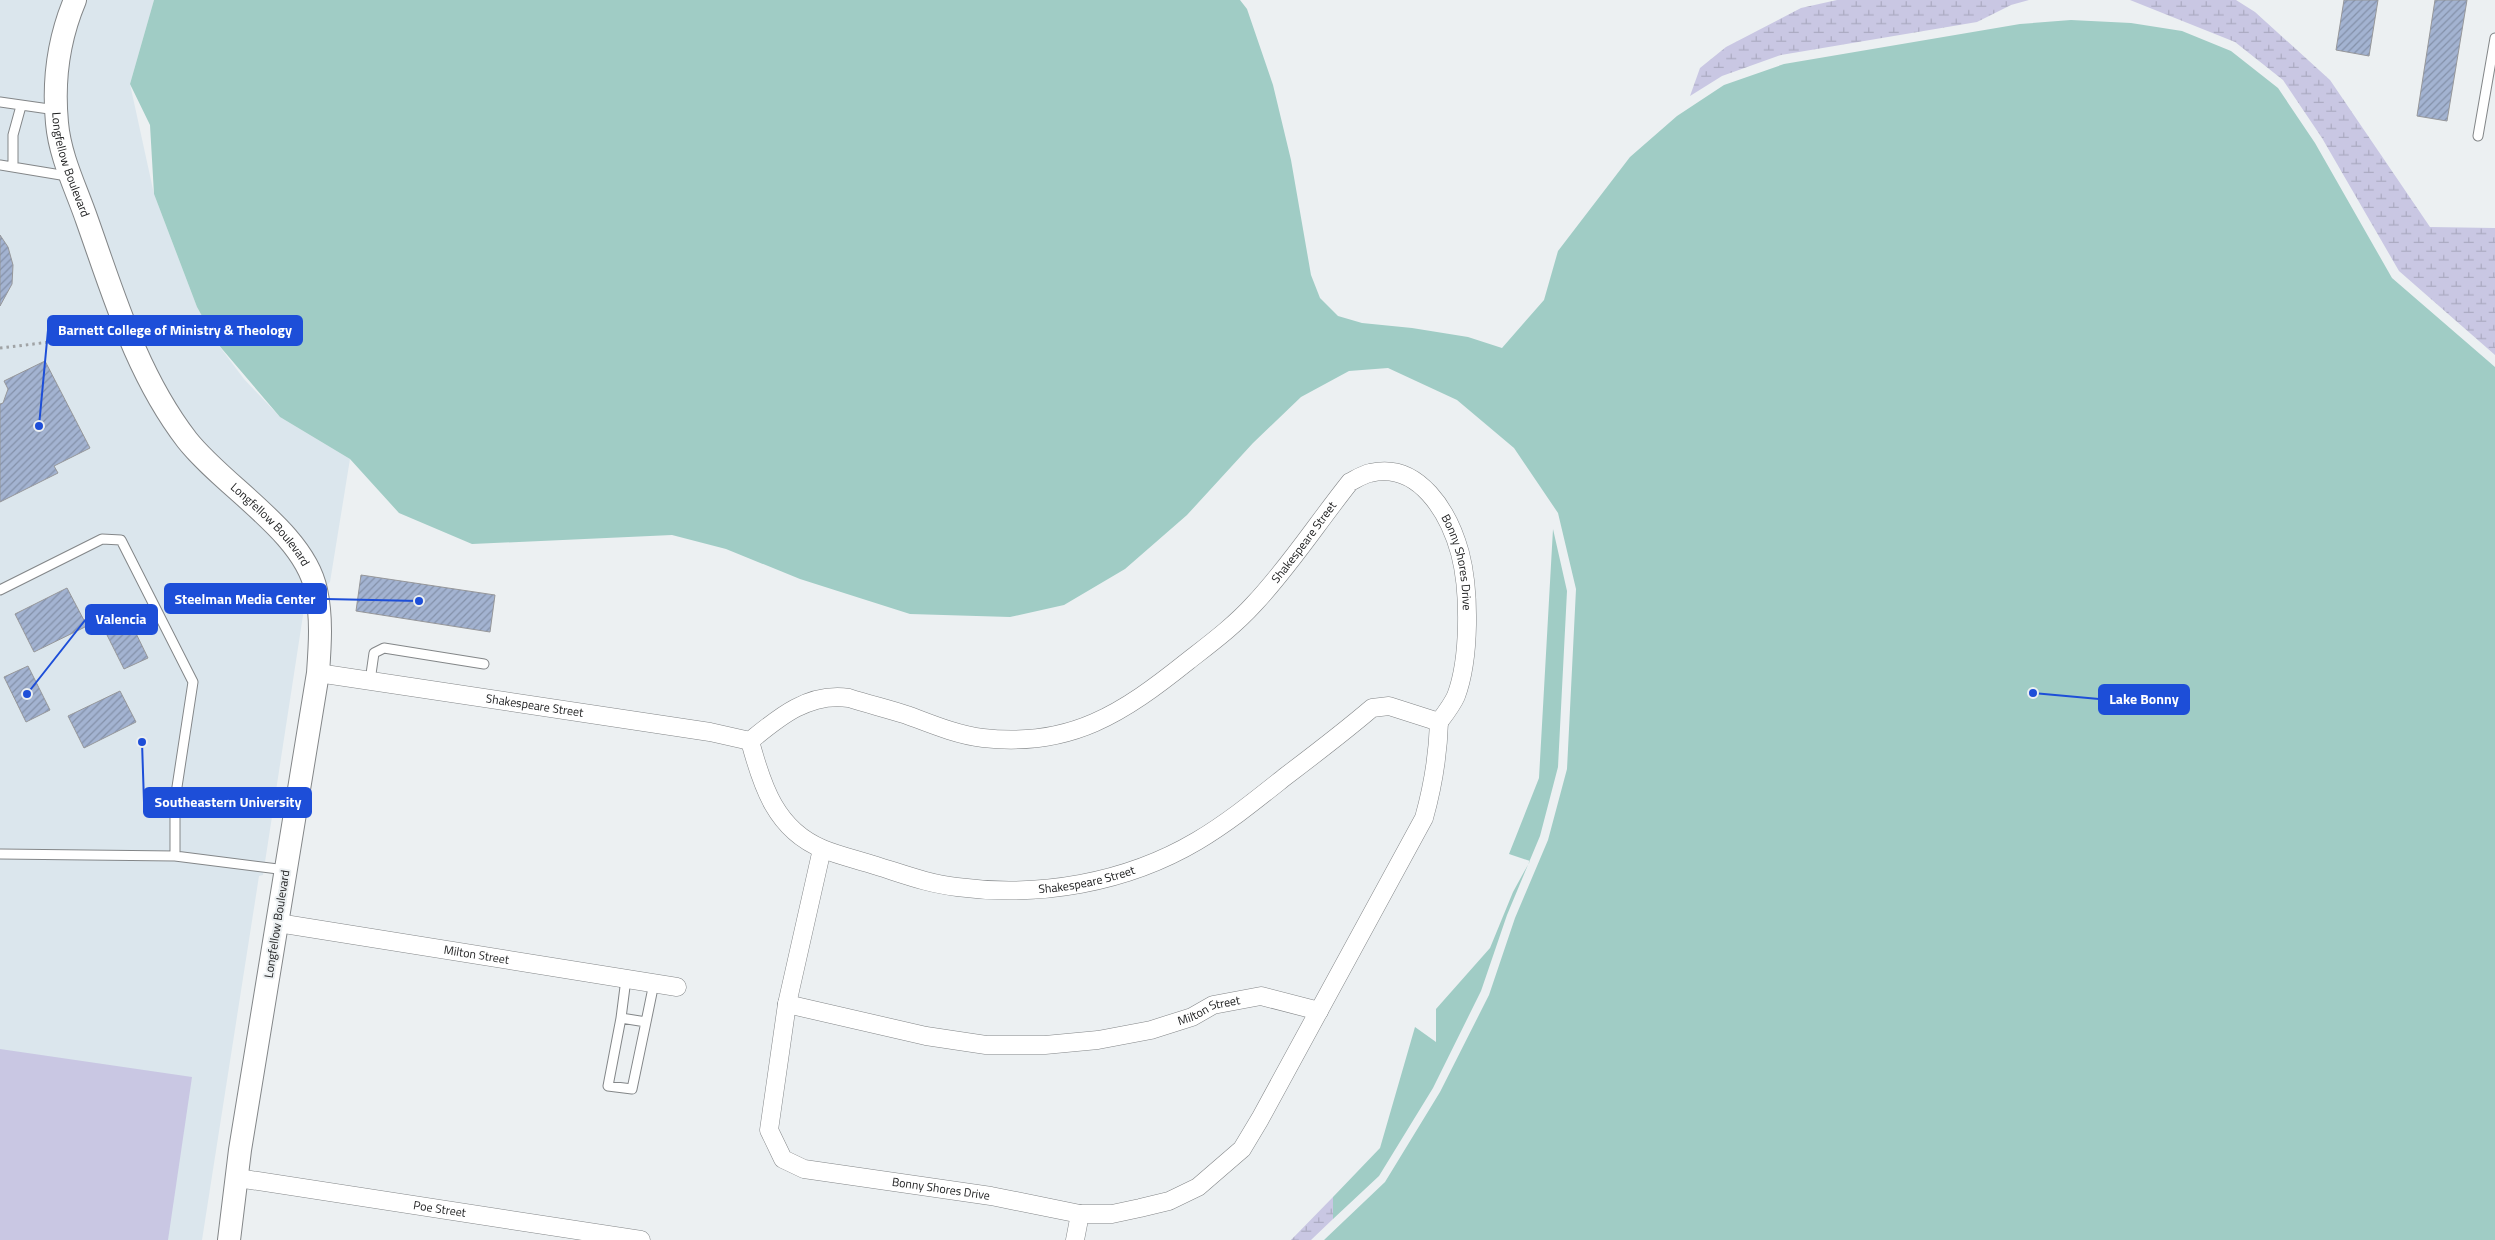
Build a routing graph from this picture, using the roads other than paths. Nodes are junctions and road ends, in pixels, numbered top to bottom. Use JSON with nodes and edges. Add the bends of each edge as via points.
{"nodes":[{"id":1,"x":75,"y":0,"type":"edge"},
{"id":2,"x":2495,"y":38,"type":"edge"},
{"id":3,"x":0,"y":102,"type":"edge"},
{"id":4,"x":21,"y":106,"type":"junction"},
{"id":5,"x":56,"y":110,"type":"junction"},
{"id":6,"x":2478,"y":136,"type":"dead end"},
{"id":7,"x":0,"y":165,"type":"edge"},
{"id":8,"x":12,"y":166,"type":"junction"},
{"id":9,"x":70,"y":176,"type":"junction"},
{"id":10,"x":1350,"y":482,"type":"joint"},
{"id":11,"x":0,"y":590,"type":"edge"},
{"id":12,"x":484,"y":664,"type":"dead end"},
{"id":13,"x":318,"y":673,"type":"junction"},
{"id":14,"x":370,"y":681,"type":"junction"},
{"id":15,"x":1439,"y":722,"type":"junction"},
{"id":16,"x":750,"y":741,"type":"junction"},
{"id":17,"x":822,"y":849,"type":"junction"},
{"id":18,"x":0,"y":854,"type":"edge"},
{"id":19,"x":175,"y":856,"type":"junction"},
{"id":20,"x":286,"y":870,"type":"junction"},
{"id":21,"x":278,"y":924,"type":"junction"},
{"id":22,"x":626,"y":979,"type":"junction"},
{"id":23,"x":654,"y":983,"type":"junction"},
{"id":24,"x":677,"y":987,"type":"dead end"},
{"id":25,"x":787,"y":1004,"type":"junction"},
{"id":26,"x":1320,"y":1011,"type":"junction"},
{"id":27,"x":622,"y":1018,"type":"junction"},
{"id":28,"x":646,"y":1022,"type":"junction"},
{"id":29,"x":238,"y":1178,"type":"junction"},
{"id":30,"x":1080,"y":1214,"type":"junction"},
{"id":31,"x":229,"y":1240,"type":"edge"},
{"id":32,"x":641,"y":1240,"type":"edge"},
{"id":33,"x":1076,"y":1240,"type":"edge"}],
"edges":[{"from":1,"to":5,"type":"street","name":"Longfellow Boulevard","via":[[60,48]]},
{"from":2,"to":6,"type":"lane"},
{"from":3,"to":4,"type":"lane"},
{"from":4,"to":5,"type":"lane"},
{"from":4,"to":8,"type":"lane","via":[[13,135]]},
{"from":5,"to":9,"type":"street","name":"Longfellow Boulevard","via":[[62,153]]},
{"from":7,"to":8,"type":"lane"},
{"from":8,"to":9,"type":"lane"},
{"from":9,"to":13,"type":"street","name":"Longfellow Boulevard","via":[[135,350],[159,401],[208,465],[270,519],[308,565],[316,589],[321,626]]},
{"from":10,"to":15,"type":"street","name":"Bonny Shores Drive","via":[[1370,472],[1393,471],[1414,478],[1429,491],[1460,552],[1467,623],[1456,697]]},
{"from":10,"to":16,"type":"street","name":"Shakespeare Street","via":[[1256,603],[1235,625],[1133,703],[1108,718],[1079,730],[1052,735],[1016,740],[982,738],[834,696],[792,708]]},
{"from":11,"to":19,"type":"lane","via":[[102,539],[122,540],[193,682],[175,800]]},
{"from":12,"to":14,"type":"lane","via":[[384,648],[374,653]]},
{"from":13,"to":14,"type":"street","name":"Shakespeare Street"},
{"from":13,"to":20,"type":"street","name":"Longfellow Boulevard"},
{"from":14,"to":16,"type":"street","name":"Shakespeare Street","via":[[710,732]]},
{"from":15,"to":17,"type":"street","name":"Shakespeare Street","via":[[1390,706],[1372,708],[1196,842],[1110,878],[1053,889],[1001,891],[957,888],[922,881]]},
{"from":15,"to":26,"type":"street","via":[[1434,784],[1424,818]]},
{"from":16,"to":17,"type":"street","name":"Shakespeare Street","via":[[765,792],[779,816],[794,833]]},
{"from":17,"to":25,"type":"street","name":"Bonny Shores Drive"},
{"from":18,"to":19,"type":"lane"},
{"from":19,"to":20,"type":"lane"},
{"from":20,"to":21,"type":"street","name":"Longfellow Boulevard"},
{"from":21,"to":22,"type":"street","name":"Milton Street"},
{"from":21,"to":29,"type":"street","name":"Longfellow Boulevard"},
{"from":22,"to":23,"type":"street","name":"Milton Street"},
{"from":22,"to":27,"type":"lane"},
{"from":23,"to":24,"type":"street","name":"Milton Street"},
{"from":23,"to":28,"type":"lane"},
{"from":25,"to":26,"type":"street","name":"Milton Street","via":[[926,1036],[996,1045],[1098,1040],[1151,1030],[1192,1017],[1213,1005],[1261,996]]},
{"from":25,"to":30,"type":"street","name":"Bonny Shores Drive","via":[[769,1130],[783,1159],[804,1169],[991,1196]]},
{"from":26,"to":30,"type":"street","name":"Bonny Shores Drive","via":[[1242,1149],[1222,1168],[1198,1187],[1169,1200],[1112,1214]]},
{"from":27,"to":28,"type":"lane"},
{"from":27,"to":28,"type":"lane","via":[[608,1086],[632,1089]]},
{"from":29,"to":31,"type":"street","name":"Longfellow Boulevard"},
{"from":29,"to":32,"type":"street","name":"Poe Street"},
{"from":30,"to":33,"type":"street"}]}
